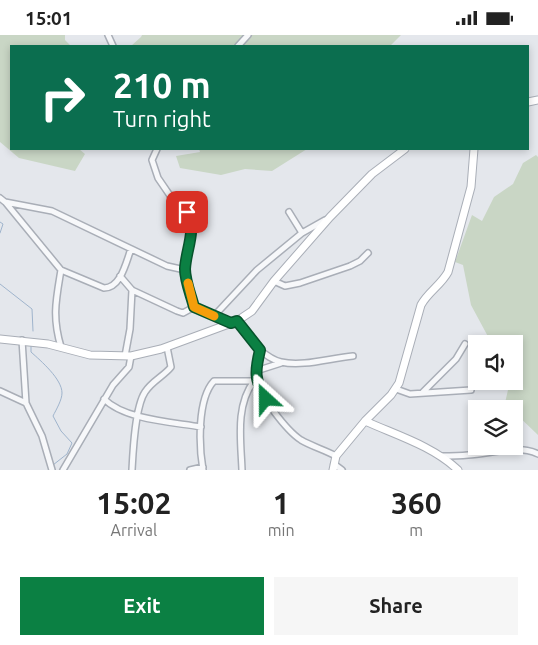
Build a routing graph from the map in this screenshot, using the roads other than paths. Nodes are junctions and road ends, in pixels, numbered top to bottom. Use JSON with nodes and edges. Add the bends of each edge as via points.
{"nodes":[{"id":1,"x":248,"y":35,"type":"edge"},
{"id":2,"x":239,"y":45,"type":"edge"},
{"id":3,"x":156,"y":150,"type":"edge"},
{"id":4,"x":404,"y":150,"type":"edge"},
{"id":5,"x":474,"y":150,"type":"edge"},
{"id":6,"x":0,"y":198,"type":"edge"},
{"id":7,"x":5,"y":202,"type":"junction"},
{"id":8,"x":289,"y":212,"type":"dead end"},
{"id":9,"x":330,"y":217,"type":"junction"},
{"id":10,"x":302,"y":233,"type":"junction"},
{"id":11,"x":131,"y":249,"type":"junction"},
{"id":12,"x":368,"y":253,"type":"dead end"},
{"id":13,"x":61,"y":270,"type":"junction"},
{"id":14,"x":185,"y":271,"type":"junction"},
{"id":15,"x":120,"y":276,"type":"junction"},
{"id":16,"x":274,"y":281,"type":"junction"},
{"id":17,"x":132,"y":291,"type":"junction"},
{"id":18,"x":194,"y":307,"type":"junction"},
{"id":19,"x":214,"y":316,"type":"junction"},
{"id":20,"x":234,"y":322,"type":"junction"},
{"id":21,"x":0,"y":339,"type":"edge"},
{"id":22,"x":22,"y":340,"type":"junction"},
{"id":23,"x":465,"y":344,"type":"dead end"},
{"id":24,"x":61,"y":347,"type":"junction"},
{"id":25,"x":167,"y":347,"type":"junction"},
{"id":26,"x":260,"y":350,"type":"junction"},
{"id":27,"x":128,"y":356,"type":"junction"},
{"id":28,"x":353,"y":356,"type":"dead end"},
{"id":29,"x":282,"y":362,"type":"junction"},
{"id":30,"x":256,"y":371,"type":"junction"},
{"id":31,"x":255,"y":380,"type":"junction"},
{"id":32,"x":396,"y":389,"type":"junction"},
{"id":33,"x":471,"y":390,"type":"dead end"},
{"id":34,"x":0,"y":391,"type":"edge"},
{"id":35,"x":422,"y":393,"type":"junction"},
{"id":36,"x":104,"y":399,"type":"junction"},
{"id":37,"x":26,"y":403,"type":"junction"},
{"id":38,"x":138,"y":416,"type":"junction"},
{"id":39,"x":365,"y":421,"type":"junction"},
{"id":40,"x":201,"y":427,"type":"junction"},
{"id":41,"x":538,"y":454,"type":"edge"},
{"id":42,"x":336,"y":456,"type":"junction"},
{"id":43,"x":441,"y":456,"type":"junction"},
{"id":44,"x":333,"y":467,"type":"edge"},
{"id":45,"x":203,"y":468,"type":"edge"},
{"id":46,"x":52,"y":470,"type":"edge"},
{"id":47,"x":64,"y":470,"type":"edge"},
{"id":48,"x":132,"y":470,"type":"edge"},
{"id":49,"x":190,"y":470,"type":"edge"},
{"id":50,"x":242,"y":470,"type":"edge"},
{"id":51,"x":342,"y":470,"type":"edge"},
{"id":52,"x":458,"y":470,"type":"edge"}],
"edges":[{"from":1,"to":2,"type":"street"},
{"from":3,"to":14,"type":"street","via":[[152,159],[158,178],[191,219]]},
{"from":4,"to":9,"type":"street","via":[[372,174]]},
{"from":5,"to":32,"type":"street","via":[[471,187],[448,272],[421,305]]},
{"from":6,"to":7,"type":"street"},
{"from":7,"to":11,"type":"street","via":[[52,211]]},
{"from":7,"to":13,"type":"street"},
{"from":8,"to":10,"type":"street"},
{"from":9,"to":10,"type":"street"},
{"from":9,"to":16,"type":"street"},
{"from":10,"to":19,"type":"street","via":[[257,270]]},
{"from":11,"to":14,"type":"street"},
{"from":11,"to":15,"type":"street"},
{"from":12,"to":16,"type":"street","via":[[350,266],[300,283],[285,286]]},
{"from":13,"to":15,"type":"street","via":[[104,288],[114,285]]},
{"from":13,"to":24,"type":"street","via":[[54,310]]},
{"from":14,"to":18,"type":"street"},
{"from":15,"to":17,"type":"street"},
{"from":16,"to":20,"type":"street","via":[[252,311]]},
{"from":17,"to":18,"type":"street","via":[[183,313]]},
{"from":17,"to":27,"type":"street"},
{"from":18,"to":19,"type":"street"},
{"from":19,"to":20,"type":"street"},
{"from":20,"to":25,"type":"street"},
{"from":20,"to":26,"type":"street"},
{"from":21,"to":22,"type":"street"},
{"from":22,"to":24,"type":"street"},
{"from":22,"to":37,"type":"street"},
{"from":23,"to":35,"type":"street","via":[[456,359]]},
{"from":24,"to":27,"type":"street","via":[[90,355]]},
{"from":25,"to":27,"type":"street"},
{"from":25,"to":38,"type":"street","via":[[171,367],[144,393]]},
{"from":26,"to":29,"type":"street"},
{"from":26,"to":30,"type":"street"},
{"from":27,"to":36,"type":"street","via":[[129,367]]},
{"from":28,"to":29,"type":"street"},
{"from":29,"to":30,"type":"street"},
{"from":30,"to":31,"type":"street"},
{"from":31,"to":40,"type":"street","via":[[214,381],[202,408]]},
{"from":31,"to":42,"type":"street","via":[[293,434]]},
{"from":31,"to":50,"type":"street","via":[[248,390],[240,417]]},
{"from":32,"to":35,"type":"street","via":[[410,394]]},
{"from":32,"to":39,"type":"street"},
{"from":33,"to":35,"type":"street"},
{"from":34,"to":37,"type":"street"},
{"from":36,"to":38,"type":"street"},
{"from":36,"to":47,"type":"street"},
{"from":37,"to":46,"type":"street","via":[[42,436]]},
{"from":38,"to":40,"type":"street"},
{"from":38,"to":48,"type":"street"},
{"from":39,"to":42,"type":"street"},
{"from":39,"to":43,"type":"street"},
{"from":40,"to":45,"type":"street"},
{"from":41,"to":43,"type":"street","via":[[516,450]]},
{"from":42,"to":44,"type":"street"},
{"from":43,"to":52,"type":"street"},
{"from":44,"to":51,"type":"street"},
{"from":45,"to":49,"type":"street"}]}
